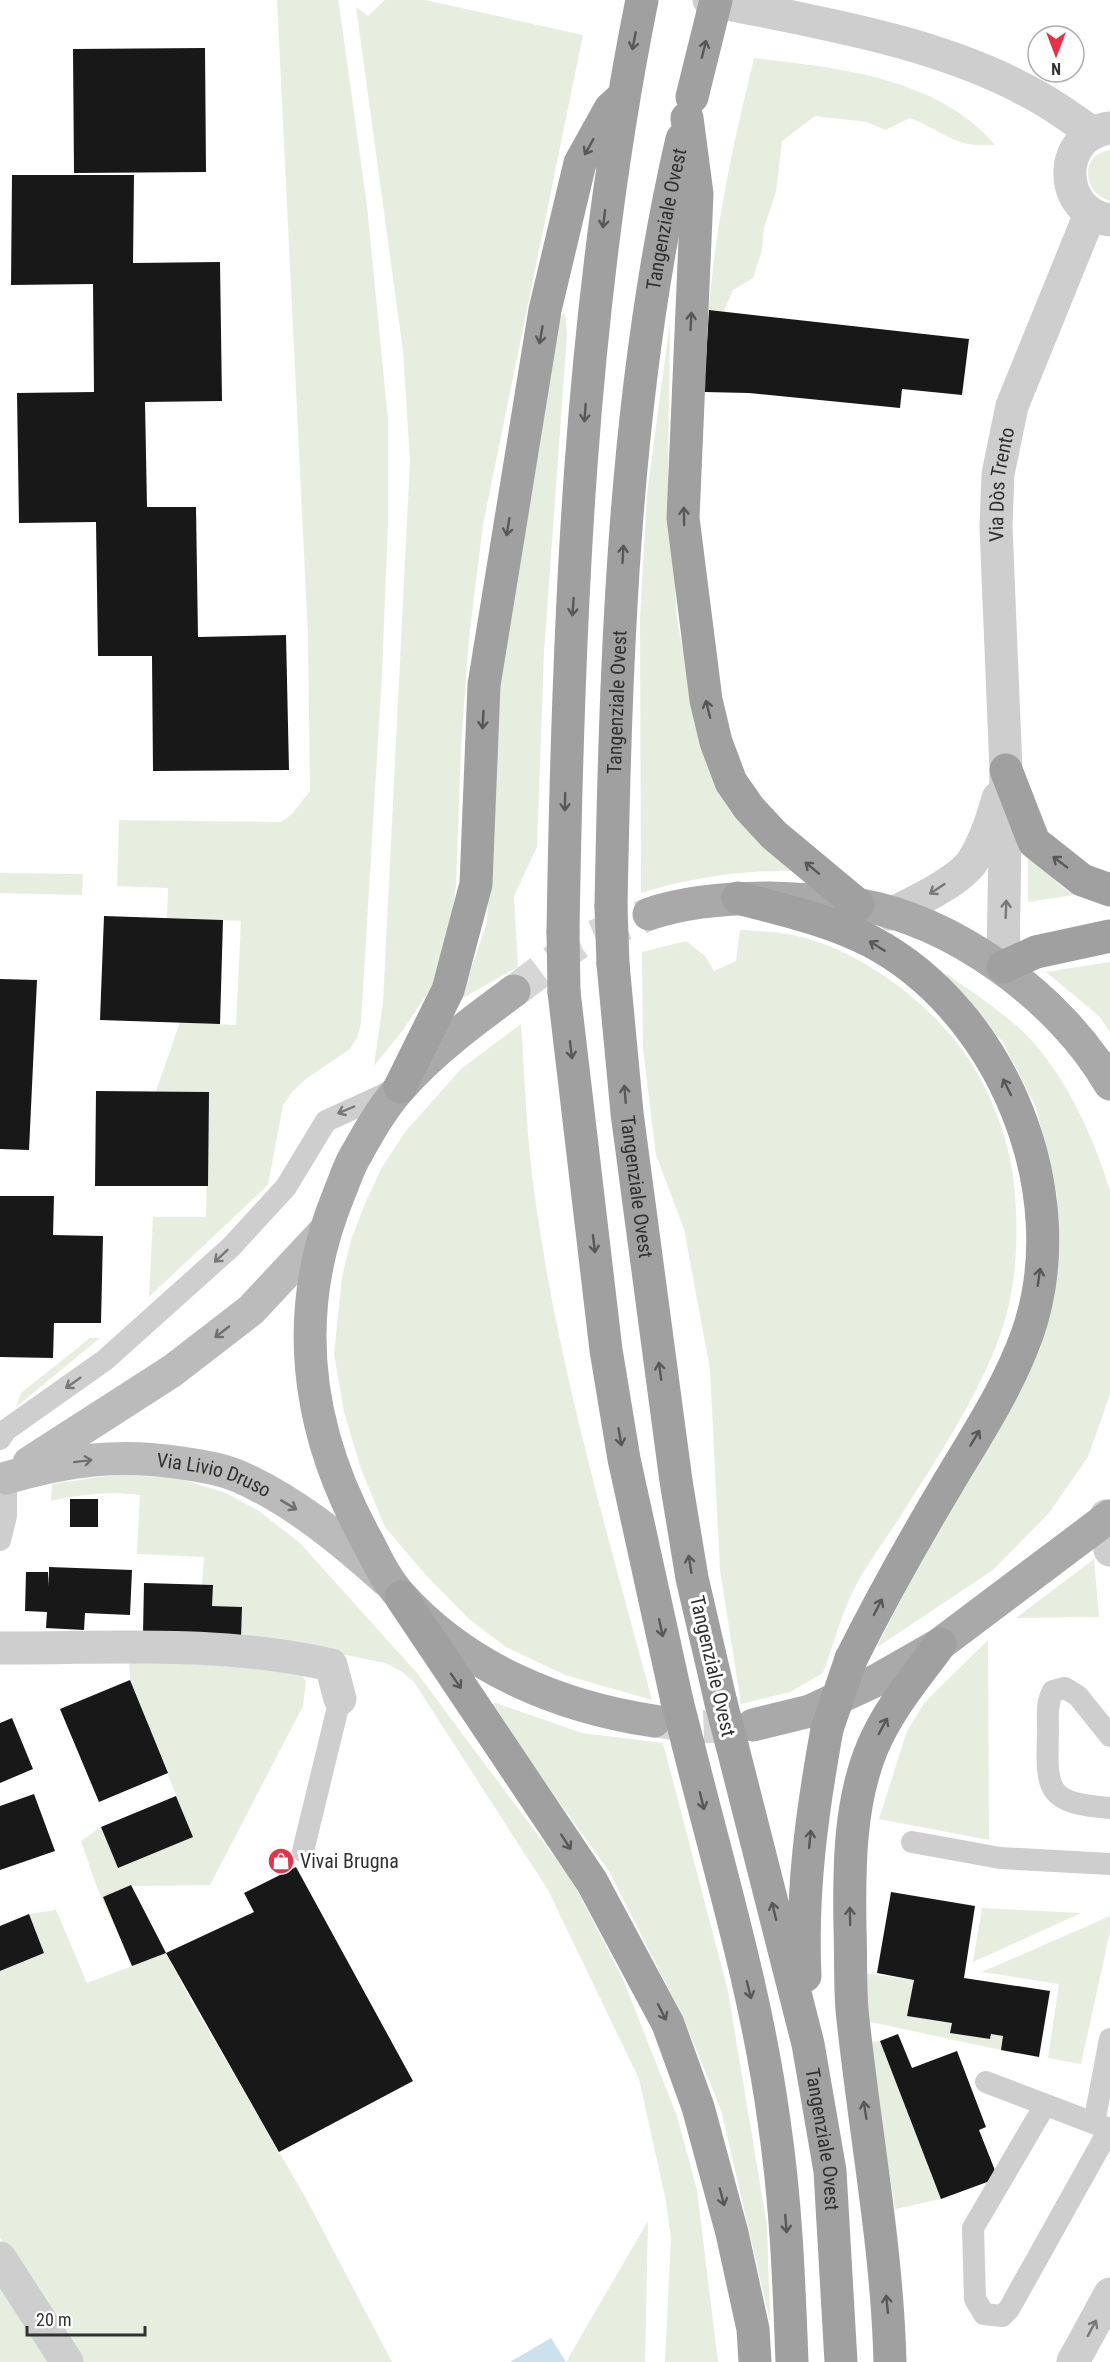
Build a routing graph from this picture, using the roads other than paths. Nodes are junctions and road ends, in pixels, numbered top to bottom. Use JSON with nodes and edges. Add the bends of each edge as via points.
{"nodes":[{"id":1,"x":642,"y":0,"type":"edge"},
{"id":2,"x":709,"y":0,"type":"edge"},
{"id":3,"x":716,"y":0,"type":"edge"},
{"id":4,"x":623,"y":90,"type":"junction"},
{"id":5,"x":689,"y":107,"type":"junction"},
{"id":6,"x":1102,"y":130,"type":"edge"},
{"id":7,"x":1100,"y":217,"type":"edge"},
{"id":8,"x":1006,"y":770,"type":"junction"},
{"id":9,"x":1110,"y":890,"type":"edge"},
{"id":10,"x":738,"y":898,"type":"junction"},
{"id":11,"x":858,"y":905,"type":"junction"},
{"id":12,"x":649,"y":914,"type":"tunnel mouth"},
{"id":13,"x":891,"y":914,"type":"junction"},
{"id":14,"x":1110,"y":936,"type":"edge"},
{"id":15,"x":1003,"y":967,"type":"junction"},
{"id":16,"x":514,"y":991,"type":"tunnel mouth"},
{"id":17,"x":1110,"y":1084,"type":"edge"},
{"id":18,"x":400,"y":1087,"type":"junction"},
{"id":19,"x":324,"y":1232,"type":"junction"},
{"id":20,"x":0,"y":1439,"type":"edge"},
{"id":21,"x":3,"y":1480,"type":"edge"},
{"id":22,"x":1109,"y":1513,"type":"edge"},
{"id":23,"x":0,"y":1540,"type":"edge"},
{"id":24,"x":1110,"y":1550,"type":"edge"},
{"id":25,"x":396,"y":1591,"type":"junction"},
{"id":26,"x":940,"y":1644,"type":"junction"},
{"id":27,"x":0,"y":1648,"type":"edge"},
{"id":28,"x":340,"y":1699,"type":"joint"},
{"id":29,"x":665,"y":1711,"type":"junction"},
{"id":30,"x":743,"y":1735,"type":"junction"},
{"id":31,"x":1110,"y":1736,"type":"edge"},
{"id":32,"x":1110,"y":1808,"type":"edge"},
{"id":33,"x":912,"y":1842,"type":"dead end"},
{"id":34,"x":303,"y":1851,"type":"dead end"},
{"id":35,"x":1110,"y":1864,"type":"edge"},
{"id":36,"x":1110,"y":2039,"type":"edge"},
{"id":37,"x":808,"y":2044,"type":"junction"},
{"id":38,"x":986,"y":2082,"type":"dead end"},
{"id":39,"x":1045,"y":2105,"type":"junction"},
{"id":40,"x":1104,"y":2127,"type":"edge"},
{"id":41,"x":0,"y":2258,"type":"edge"},
{"id":42,"x":1110,"y":2294,"type":"edge"},
{"id":43,"x":67,"y":2362,"type":"edge"},
{"id":44,"x":755,"y":2362,"type":"edge"},
{"id":45,"x":792,"y":2362,"type":"edge"},
{"id":46,"x":841,"y":2362,"type":"edge"},
{"id":47,"x":890,"y":2362,"type":"edge"},
{"id":48,"x":1073,"y":2362,"type":"edge"}],
"edges":[{"from":1,"to":4,"type":"highway","one_way":true},
{"from":2,"to":6,"type":"street","name":"Via Dòs Trento","via":[[899,42],[974,68]]},
{"from":5,"to":3,"type":"highway","name":"Tangenziale Ovest","one_way":true,"bridge":true},
{"from":4,"to":18,"type":"highway","one_way":true,"via":[[580,163],[545,310],[484,685],[476,884],[448,990]]},
{"from":4,"to":29,"type":"highway","one_way":true,"bridge":true,"via":[[587,372],[567,706],[564,992],[606,1350]]},
{"from":11,"to":5,"type":"highway","one_way":true,"via":[[774,836],[749,808],[731,782],[706,700],[683,518],[697,194]]},
{"from":30,"to":5,"type":"highway","name":"Tangenziale Ovest","one_way":true,"bridge":true,"via":[[721,1703],[692,1578],[676,1481],[627,1113],[611,906],[615,702],[624,535],[664,215]]},
{"from":6,"to":7,"type":"street","name":"Via Dòs Trento","via":[[1076,148],[1068,177],[1078,204]]},
{"from":7,"to":8,"type":"street","name":"Via Dòs Trento","via":[[1012,406],[998,474],[996,526]]},
{"from":9,"to":8,"type":"highway","one_way":true,"via":[[1082,880],[1034,842]]},
{"from":8,"to":13,"type":"street","name":"Via Dòs Trento","one_way":true,"via":[[989,829],[971,864],[934,892]]},
{"from":15,"to":8,"type":"street","name":"Via Dòs Trento","one_way":true},
{"from":10,"to":11,"type":"main road"},
{"from":10,"to":12,"type":"main road"},
{"from":37,"to":10,"type":"highway","one_way":true,"bridge":true,"via":[[803,1922],[813,1804],[827,1729],[851,1659],[895,1572],[1010,1376],[1035,1304],[1042,1218],[1031,1156],[1016,1105],[995,1063],[954,1007],[924,977],[872,942],[820,920]]},
{"from":11,"to":13,"type":"main road"},
{"from":13,"to":15,"type":"main road","via":[[941,933]]},
{"from":14,"to":15,"type":"highway","via":[[1036,952]]},
{"from":15,"to":17,"type":"main road","via":[[1073,1031]]},
{"from":16,"to":18,"type":"main road","via":[[469,1024]]},
{"from":18,"to":19,"type":"main road","via":[[355,1155]]},
{"from":18,"to":20,"type":"lane","one_way":true,"via":[[326,1121],[286,1187],[231,1247],[114,1354],[6,1430]]},
{"from":19,"to":21,"type":"main road","one_way":true,"via":[[251,1310],[189,1357]]},
{"from":19,"to":25,"type":"main road","via":[[310,1329],[321,1435],[344,1499]]},
{"from":21,"to":23,"type":"lane","via":[[6,1516]]},
{"from":21,"to":25,"type":"main road","name":"Via Livio Druso","one_way":true,"via":[[53,1464],[107,1458],[152,1459],[214,1468],[241,1477],[302,1513],[346,1544]]},
{"from":22,"to":24,"type":"street"},
{"from":22,"to":26,"type":"main road","via":[[1024,1583]]},
{"from":25,"to":29,"type":"main road","via":[[444,1635],[515,1682],[626,1717]]},
{"from":25,"to":44,"type":"highway","one_way":true,"via":[[592,1882],[668,2024],[698,2107],[732,2233],[753,2329]]},
{"from":26,"to":30,"type":"main road","via":[[877,1680],[810,1711]]},
{"from":47,"to":26,"type":"highway","one_way":true,"via":[[875,2179],[852,2008],[849,1875],[855,1815],[873,1746],[893,1708]]},
{"from":27,"to":28,"type":"street","via":[[151,1647],[292,1656],[331,1665]]},
{"from":28,"to":34,"type":"lane"},
{"from":29,"to":45,"type":"highway","one_way":true,"bridge":true,"via":[[688,1744],[757,2022],[787,2227]]},
{"from":37,"to":30,"type":"highway","name":"Tangenziale Ovest","one_way":true},
{"from":31,"to":32,"type":"lane","via":[[1078,1696],[1065,1688],[1053,1691],[1046,1767],[1052,1786],[1075,1805]]},
{"from":33,"to":35,"type":"lane","via":[[1000,1858]]},
{"from":36,"to":40,"type":"lane"},
{"from":37,"to":46,"type":"highway","name":"Tangenziale Ovest","via":[[830,2170]]},
{"from":38,"to":39,"type":"lane"},
{"from":39,"to":40,"type":"lane"},
{"from":39,"to":40,"type":"lane","via":[[973,2228],[975,2299],[984,2314],[1002,2316],[1009,2309]]},
{"from":41,"to":43,"type":"street"},
{"from":48,"to":42,"type":"street","one_way":true}]}
